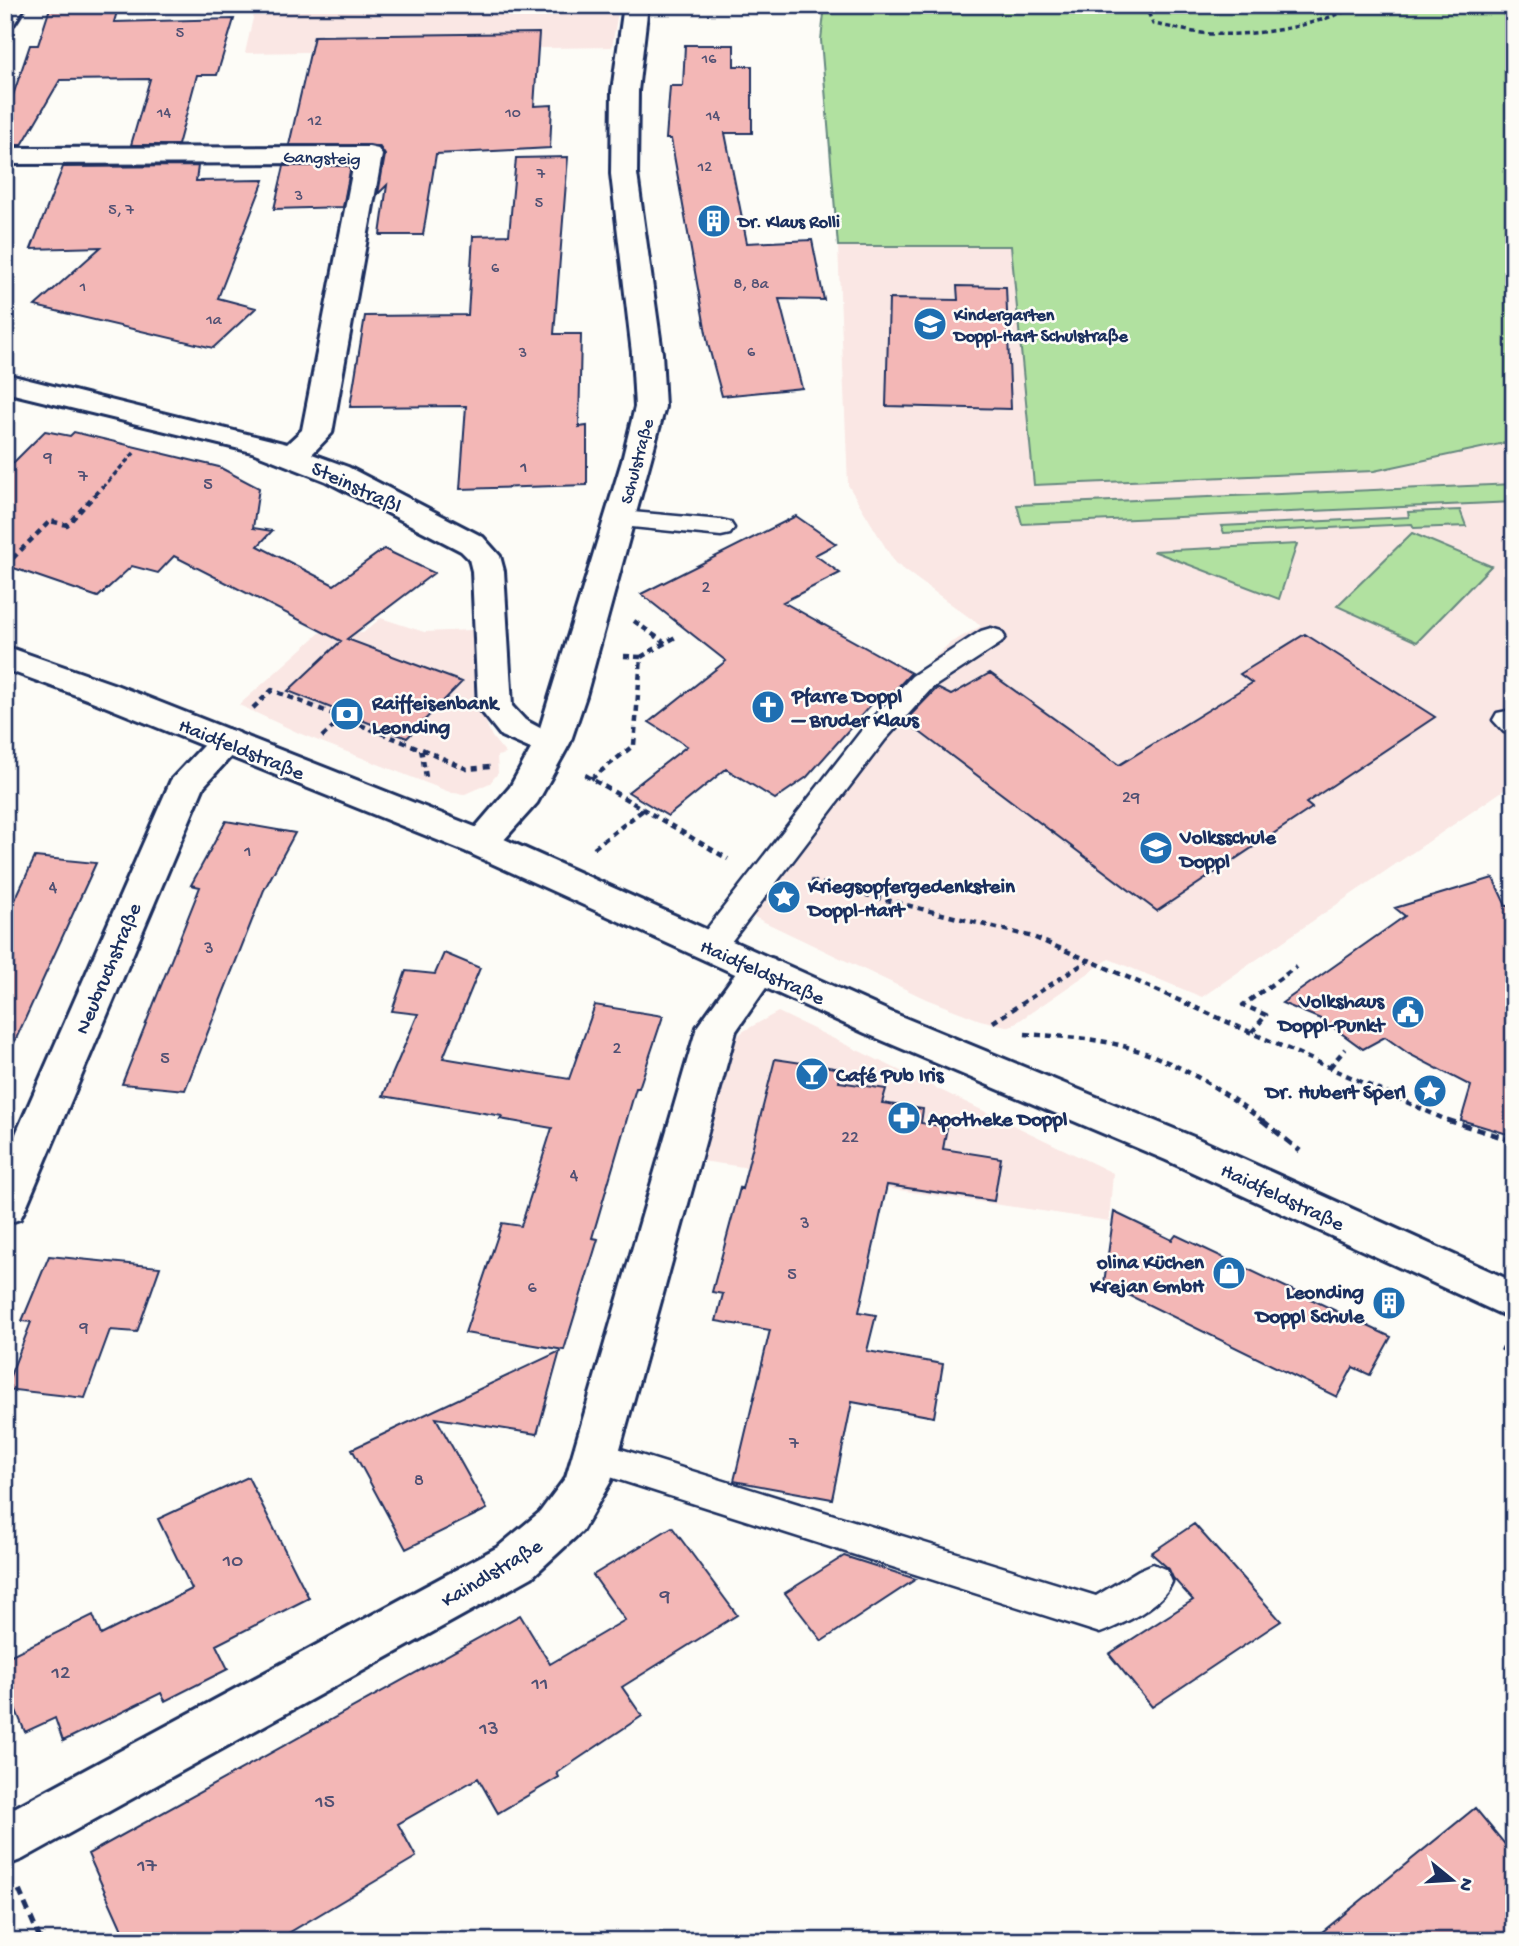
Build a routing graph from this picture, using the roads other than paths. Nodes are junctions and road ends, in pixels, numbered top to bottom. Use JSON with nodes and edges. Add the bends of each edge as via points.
{"nodes":[{"id":1,"x":13,"y":5,"type":"edge"},
{"id":2,"x":636,"y":5,"type":"edge"},
{"id":3,"x":5,"y":19,"type":"edge"},
{"id":4,"x":5,"y":156,"type":"edge"},
{"id":5,"x":5,"y":383,"type":"edge"},
{"id":6,"x":292,"y":456,"type":"junction"},
{"id":7,"x":621,"y":519,"type":"junction"},
{"id":8,"x":721,"y":528,"type":"dead end"},
{"id":9,"x":991,"y":637,"type":"dead end"},
{"id":10,"x":5,"y":657,"type":"edge"},
{"id":11,"x":235,"y":729,"type":"junction"},
{"id":12,"x":552,"y":743,"type":"junction"},
{"id":13,"x":480,"y":843,"type":"junction"},
{"id":14,"x":710,"y":947,"type":"junction"},
{"id":15,"x":760,"y":969,"type":"junction"},
{"id":16,"x":5,"y":1207,"type":"edge"},
{"id":17,"x":1514,"y":1302,"type":"edge"},
{"id":18,"x":595,"y":1457,"type":"junction"},
{"id":19,"x":1153,"y":1583,"type":"dead end"},
{"id":20,"x":10,"y":1861,"type":"edge"}],
"edges":[{"from":1,"to":3,"type":"street"},
{"from":2,"to":7,"type":"street","name":"Schulstraße","via":[[625,91],[624,174],[650,407]]},
{"from":4,"to":6,"type":"street","name":"Gangsteig","via":[[369,155],[317,433]]},
{"from":5,"to":6,"type":"street","name":"Steinstraßl"},
{"from":6,"to":12,"type":"street","name":"Steinstraßl","via":[[447,530],[484,556],[495,707],[507,725],[523,736]]},
{"from":7,"to":8,"type":"lane"},
{"from":7,"to":12,"type":"street","name":"Schulstraße"},
{"from":9,"to":14,"type":"lane","via":[[922,682],[875,733]]},
{"from":10,"to":11,"type":"street","name":"Haidfeldstraße"},
{"from":11,"to":13,"type":"street","name":"Haidfeldstraße"},
{"from":11,"to":16,"type":"street","name":"Neubruchstraße","via":[[188,780]]},
{"from":12,"to":13,"type":"street","name":"Schulstraße","via":[[524,794]]},
{"from":13,"to":14,"type":"street","name":"Haidfeldstraße"},
{"from":14,"to":15,"type":"street","name":"Haidfeldstraße"},
{"from":15,"to":17,"type":"street","name":"Haidfeldstraße","via":[[1181,1149]]},
{"from":15,"to":18,"type":"street","name":"Kaindlstraße","via":[[717,1027]]},
{"from":18,"to":19,"type":"lane","via":[[1100,1615]]},
{"from":18,"to":20,"type":"street","name":"Kaindlstraße","via":[[576,1506],[550,1536],[515,1562]]}]}
